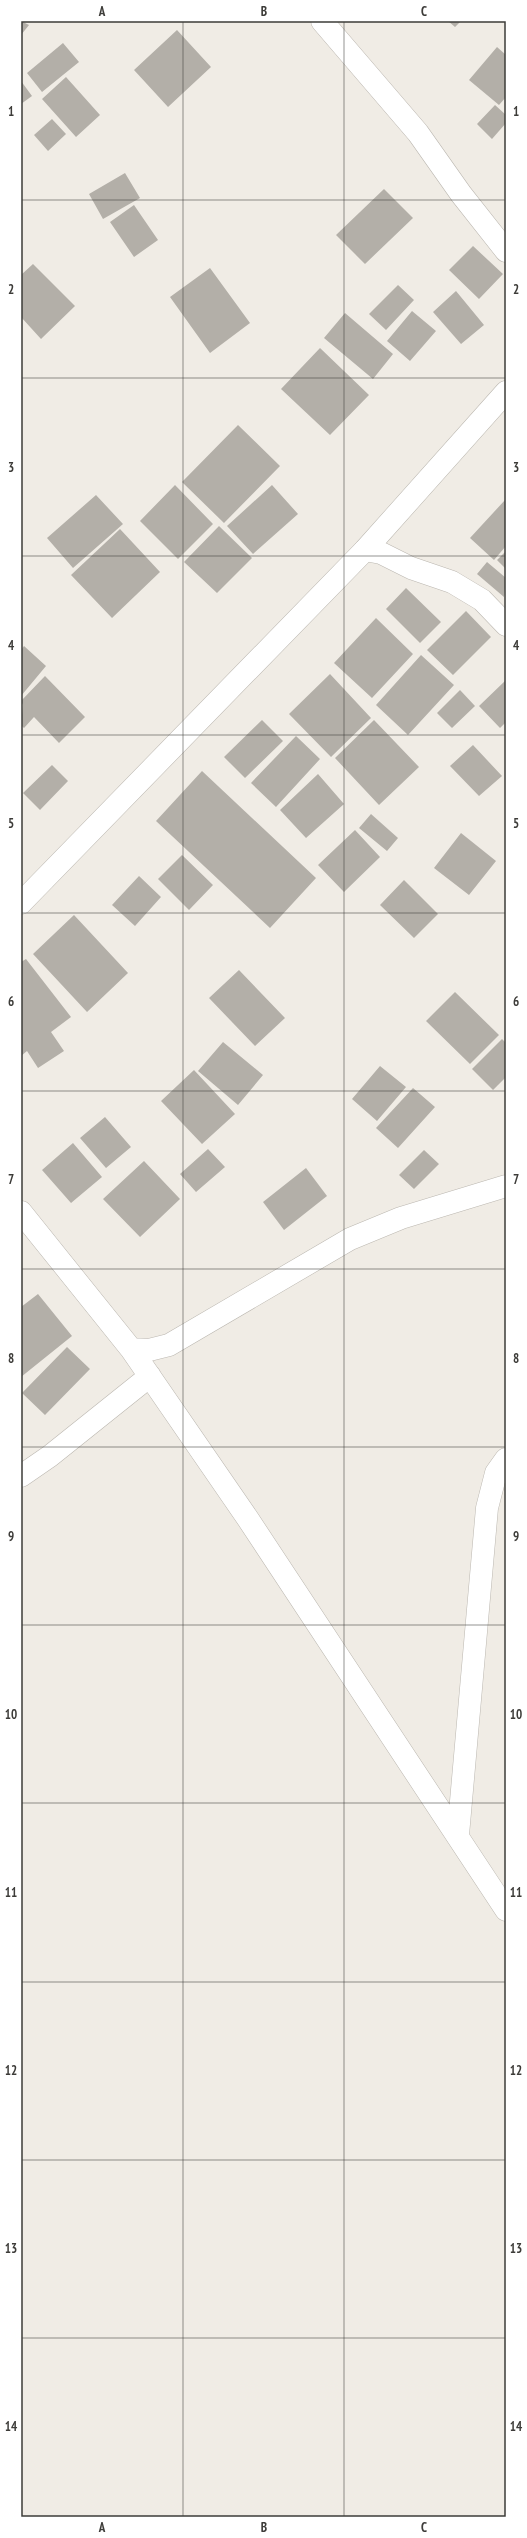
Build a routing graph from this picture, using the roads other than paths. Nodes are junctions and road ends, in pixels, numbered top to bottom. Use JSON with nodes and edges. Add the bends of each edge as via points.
{"nodes":[{"id":1,"x":322,"y":21,"type":"edge"},
{"id":2,"x":506,"y":251,"type":"edge"},
{"id":3,"x":506,"y":392,"type":"edge"},
{"id":4,"x":365,"y":550,"type":"junction"},
{"id":5,"x":506,"y":625,"type":"edge"},
{"id":6,"x":21,"y":903,"type":"edge"},
{"id":7,"x":506,"y":1186,"type":"edge"},
{"id":8,"x":21,"y":1212,"type":"edge"},
{"id":9,"x":131,"y":1349,"type":"junction"},
{"id":10,"x":150,"y":1376,"type":"junction"},
{"id":11,"x":506,"y":1459,"type":"edge"},
{"id":12,"x":21,"y":1476,"type":"edge"},
{"id":13,"x":458,"y":1835,"type":"junction"},
{"id":14,"x":506,"y":1910,"type":"edge"}],
"edges":[{"from":1,"to":2,"type":"street","via":[[418,133]]},
{"from":3,"to":4,"type":"street"},
{"from":4,"to":5,"type":"street","via":[[381,553],[410,568],[452,582],[482,600]]},
{"from":4,"to":6,"type":"street"},
{"from":7,"to":9,"type":"street","via":[[374,1228],[350,1239],[169,1346],[149,1350]]},
{"from":8,"to":9,"type":"street"},
{"from":9,"to":10,"type":"street"},
{"from":10,"to":12,"type":"street"},
{"from":10,"to":13,"type":"street"},
{"from":11,"to":13,"type":"street","via":[[496,1473],[487,1508]]},
{"from":13,"to":14,"type":"street"}]}
